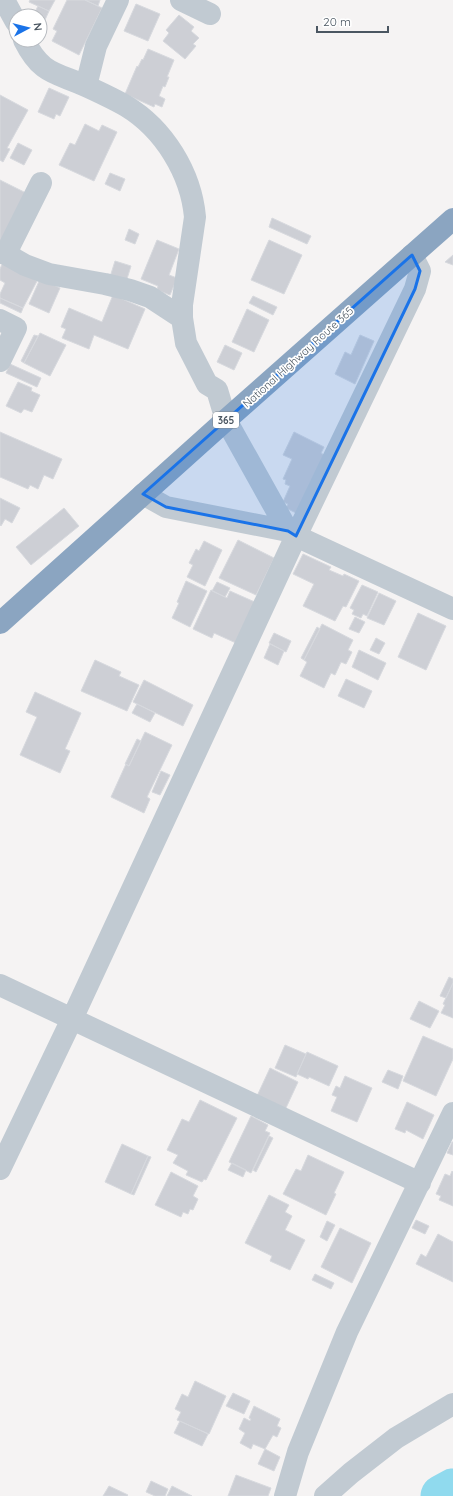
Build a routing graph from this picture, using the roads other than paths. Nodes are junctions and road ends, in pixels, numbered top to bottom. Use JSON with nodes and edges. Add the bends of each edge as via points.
{"nodes":[{"id":1,"x":118,"y":0,"type":"edge"},
{"id":2,"x":181,"y":0,"type":"edge"},
{"id":3,"x":210,"y":14,"type":"dead end"},
{"id":4,"x":28,"y":48,"type":"edge"},
{"id":5,"x":86,"y":86,"type":"junction"},
{"id":6,"x":41,"y":183,"type":"dead end"},
{"id":7,"x":453,"y":219,"type":"edge"},
{"id":8,"x":4,"y":254,"type":"edge"},
{"id":9,"x":412,"y":255,"type":"junction"},
{"id":10,"x":182,"y":318,"type":"junction"},
{"id":11,"x":0,"y":320,"type":"edge"},
{"id":12,"x":0,"y":361,"type":"edge"},
{"id":13,"x":226,"y":420,"type":"junction"},
{"id":14,"x":143,"y":494,"type":"junction"},
{"id":15,"x":292,"y":533,"type":"junction"},
{"id":16,"x":453,"y":609,"type":"edge"},
{"id":17,"x":0,"y":623,"type":"edge"},
{"id":18,"x":0,"y":985,"type":"edge"},
{"id":19,"x":72,"y":1019,"type":"junction"},
{"id":20,"x":453,"y":1113,"type":"edge"},
{"id":21,"x":0,"y":1169,"type":"edge"},
{"id":22,"x":420,"y":1183,"type":"junction"},
{"id":23,"x":453,"y":1404,"type":"edge"},
{"id":24,"x":285,"y":1496,"type":"edge"},
{"id":25,"x":325,"y":1496,"type":"edge"}],
"edges":[{"from":1,"to":5,"type":"street","via":[[96,46]]},
{"from":2,"to":3,"type":"street"},
{"from":4,"to":5,"type":"street","via":[[39,64],[49,71]]},
{"from":5,"to":10,"type":"street","via":[[126,106],[145,120],[167,145],[185,179],[194,204],[195,217]]},
{"from":6,"to":8,"type":"street"},
{"from":7,"to":9,"type":"highway","name":"National Highway Route 365","number":"365"},
{"from":8,"to":10,"type":"street","via":[[49,274],[105,284],[150,297]]},
{"from":9,"to":13,"type":"highway","name":"National Highway Route 365","number":"365"},
{"from":9,"to":15,"type":"street","via":[[420,271],[415,289]]},
{"from":10,"to":13,"type":"street","via":[[186,343],[207,384],[217,390]]},
{"from":11,"to":12,"type":"street","via":[[16,328]]},
{"from":13,"to":14,"type":"highway","name":"National Highway Route 365","number":"365"},
{"from":13,"to":15,"type":"street"},
{"from":14,"to":15,"type":"street","via":[[166,507]]},
{"from":14,"to":17,"type":"highway","name":"National Highway Route 365","number":"365"},
{"from":15,"to":16,"type":"street"},
{"from":15,"to":19,"type":"street"},
{"from":18,"to":19,"type":"street"},
{"from":19,"to":21,"type":"street"},
{"from":19,"to":22,"type":"street"},
{"from":20,"to":22,"type":"street"},
{"from":22,"to":24,"type":"street","via":[[347,1332],[298,1452]]},
{"from":23,"to":25,"type":"street","via":[[396,1438],[351,1472]]}]}
